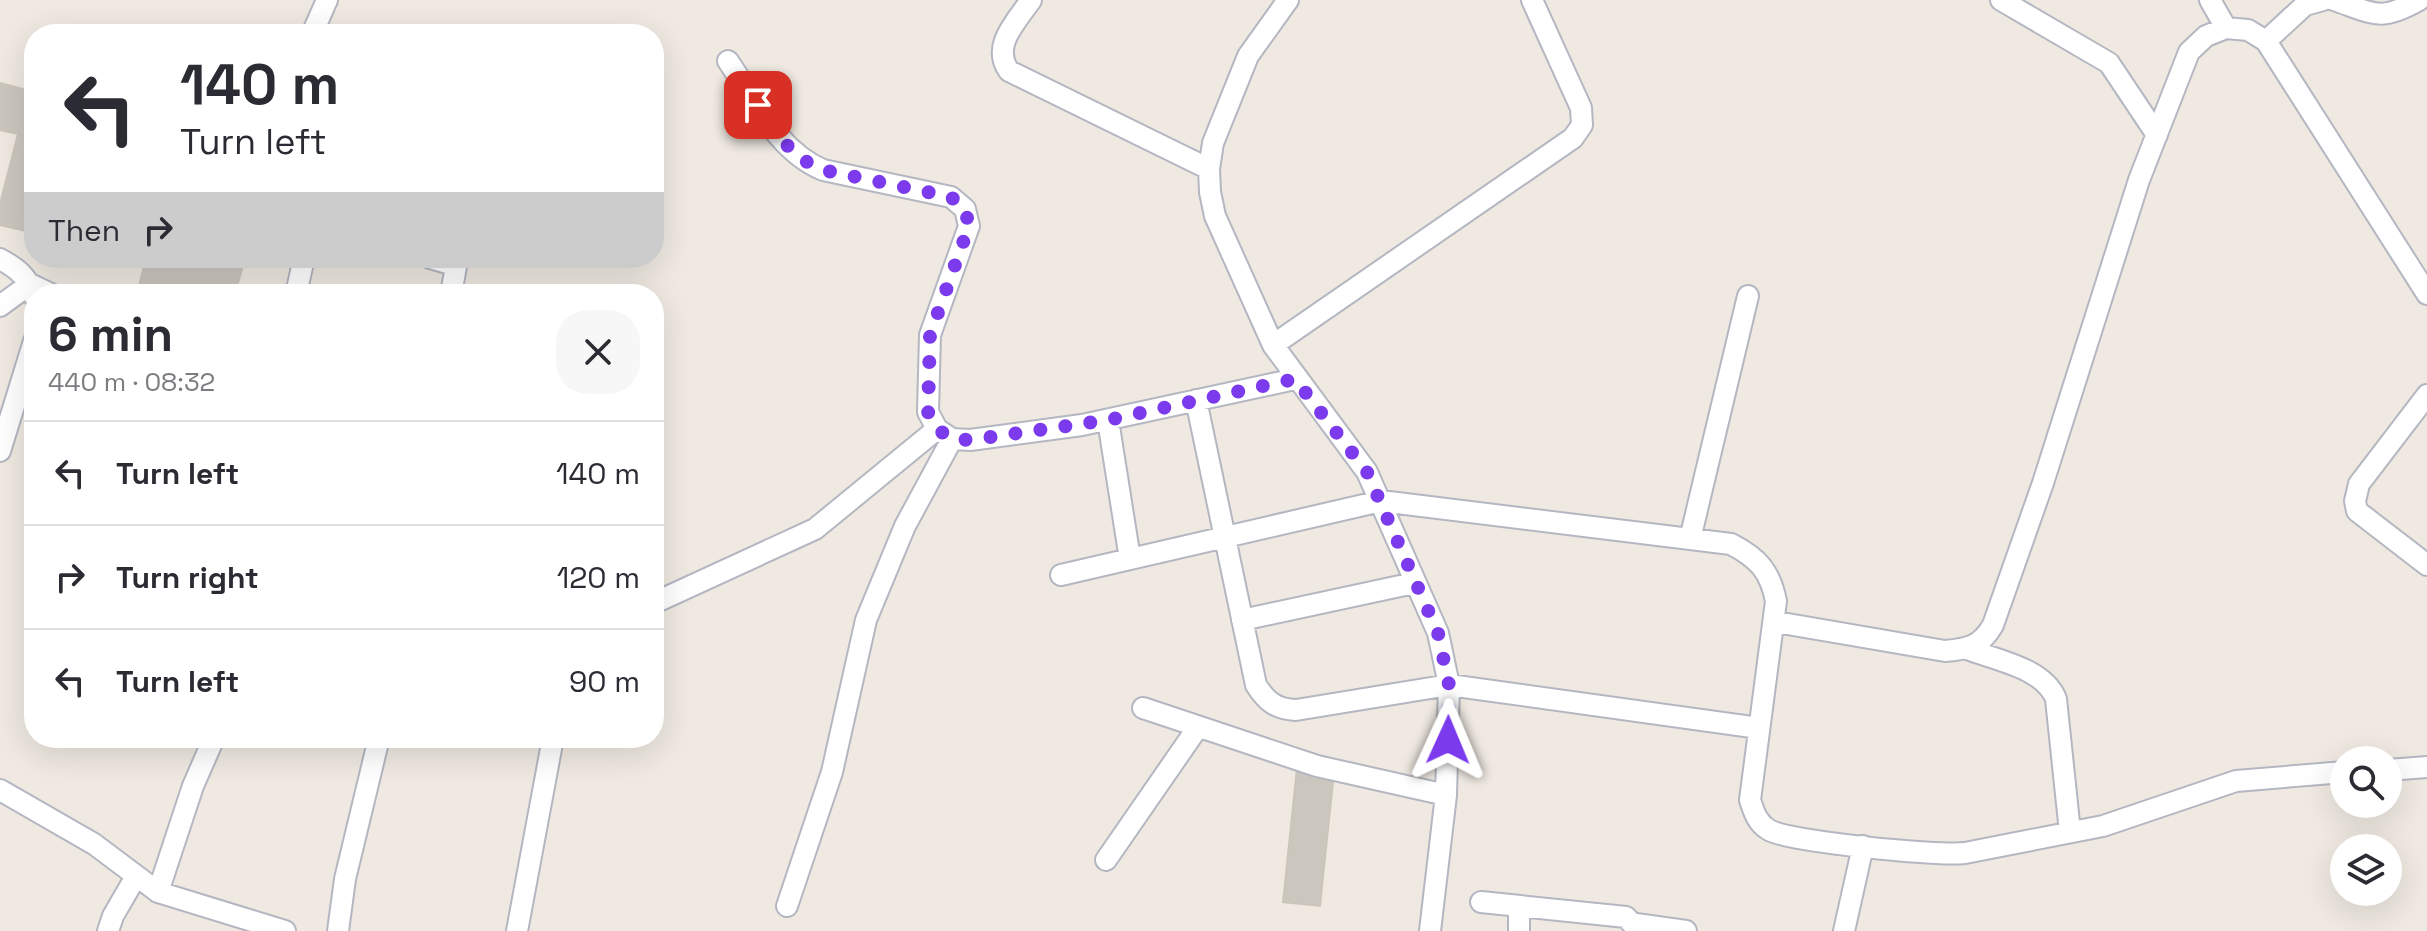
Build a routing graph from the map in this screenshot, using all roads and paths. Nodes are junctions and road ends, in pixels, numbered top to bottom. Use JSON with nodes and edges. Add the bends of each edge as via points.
{"nodes":[{"id":1,"x":327,"y":0,"type":"edge"},
{"id":2,"x":1031,"y":0,"type":"edge"},
{"id":3,"x":1288,"y":0,"type":"edge"},
{"id":4,"x":1532,"y":0,"type":"edge"},
{"id":5,"x":2001,"y":0,"type":"edge"},
{"id":6,"x":2210,"y":0,"type":"edge"},
{"id":7,"x":2323,"y":0,"type":"edge"},
{"id":8,"x":2334,"y":0,"type":"edge"},
{"id":9,"x":2419,"y":0,"type":"edge"},
{"id":10,"x":316,"y":24,"type":"edge"},
{"id":11,"x":2226,"y":28,"type":"junction"},
{"id":12,"x":2266,"y":41,"type":"junction"},
{"id":13,"x":728,"y":61,"type":"dead end"},
{"id":14,"x":2157,"y":135,"type":"junction"},
{"id":15,"x":1209,"y":169,"type":"junction"},
{"id":16,"x":0,"y":259,"type":"edge"},
{"id":17,"x":28,"y":284,"type":"edge"},
{"id":18,"x":24,"y":294,"type":"edge"},
{"id":19,"x":2427,"y":294,"type":"edge"},
{"id":20,"x":1748,"y":296,"type":"dead end"},
{"id":21,"x":0,"y":306,"type":"edge"},
{"id":22,"x":1273,"y":345,"type":"junction"},
{"id":23,"x":24,"y":373,"type":"edge"},
{"id":24,"x":1295,"y":379,"type":"junction"},
{"id":25,"x":2427,"y":395,"type":"edge"},
{"id":26,"x":1196,"y":400,"type":"junction"},
{"id":27,"x":1108,"y":420,"type":"junction"},
{"id":28,"x":944,"y":434,"type":"junction"},
{"id":29,"x":0,"y":451,"type":"edge"},
{"id":30,"x":1381,"y":501,"type":"junction"},
{"id":31,"x":1224,"y":537,"type":"junction"},
{"id":32,"x":1690,"y":539,"type":"junction"},
{"id":33,"x":1130,"y":559,"type":"junction"},
{"id":34,"x":2427,"y":565,"type":"edge"},
{"id":35,"x":1061,"y":575,"type":"dead end"},
{"id":36,"x":1414,"y":583,"type":"junction"},
{"id":37,"x":664,"y":598,"type":"edge"},
{"id":38,"x":1242,"y":620,"type":"junction"},
{"id":39,"x":1776,"y":622,"type":"junction"},
{"id":40,"x":1967,"y":649,"type":"junction"},
{"id":41,"x":1449,"y":685,"type":"junction"},
{"id":42,"x":1143,"y":708,"type":"dead end"},
{"id":43,"x":1198,"y":727,"type":"junction"},
{"id":44,"x":1759,"y":728,"type":"junction"},
{"id":45,"x":210,"y":748,"type":"edge"},
{"id":46,"x":377,"y":748,"type":"edge"},
{"id":47,"x":551,"y":748,"type":"edge"},
{"id":48,"x":2427,"y":767,"type":"edge"},
{"id":49,"x":2402,"y":769,"type":"edge"},
{"id":50,"x":2330,"y":773,"type":"edge"},
{"id":51,"x":0,"y":790,"type":"edge"},
{"id":52,"x":1446,"y":795,"type":"junction"},
{"id":53,"x":2070,"y":832,"type":"junction"},
{"id":54,"x":1863,"y":846,"type":"junction"},
{"id":55,"x":1106,"y":860,"type":"dead end"},
{"id":56,"x":135,"y":878,"type":"junction"},
{"id":57,"x":158,"y":892,"type":"junction"},
{"id":58,"x":1481,"y":902,"type":"dead end"},
{"id":59,"x":787,"y":906,"type":"dead end"},
{"id":60,"x":1519,"y":907,"type":"junction"},
{"id":61,"x":1638,"y":928,"type":"edge"},
{"id":62,"x":108,"y":931,"type":"edge"},
{"id":63,"x":285,"y":931,"type":"edge"},
{"id":64,"x":338,"y":931,"type":"edge"},
{"id":65,"x":517,"y":931,"type":"edge"},
{"id":66,"x":1430,"y":931,"type":"edge"},
{"id":67,"x":1519,"y":931,"type":"edge"},
{"id":68,"x":1686,"y":931,"type":"edge"},
{"id":69,"x":1844,"y":931,"type":"edge"}],
"edges":[{"from":1,"to":10,"type":"street"},
{"from":2,"to":15,"type":"street","via":[[1001,47],[1001,61],[1009,71]]},
{"from":3,"to":15,"type":"street","via":[[1248,56],[1213,143]]},
{"from":4,"to":22,"type":"street","via":[[1581,108],[1582,125],[1573,138]]},
{"from":5,"to":14,"type":"street","via":[[2109,63]]},
{"from":6,"to":11,"type":"street"},
{"from":7,"to":12,"type":"street","via":[[2305,5]]},
{"from":8,"to":9,"type":"street","via":[[2383,15]]},
{"from":11,"to":12,"type":"street","via":[[2248,30]]},
{"from":11,"to":14,"type":"street","via":[[2206,36],[2189,52]]},
{"from":12,"to":19,"type":"street"},
{"from":13,"to":28,"type":"street","via":[[788,149],[803,162],[951,197],[965,209],[969,226],[930,335],[928,412]]},
{"from":14,"to":40,"type":"street","via":[[1993,625],[1983,641]]},
{"from":15,"to":22,"type":"street","via":[[1215,216]]},
{"from":16,"to":17,"type":"street","via":[[16,267]]},
{"from":18,"to":21,"type":"street"},
{"from":20,"to":32,"type":"street"},
{"from":22,"to":24,"type":"street"},
{"from":23,"to":29,"type":"street"},
{"from":24,"to":26,"type":"street"},
{"from":24,"to":30,"type":"street","via":[[1349,445]]},
{"from":25,"to":34,"type":"street","via":[[2359,484],[2355,501],[2357,511]]},
{"from":26,"to":27,"type":"street"},
{"from":26,"to":31,"type":"street"},
{"from":27,"to":28,"type":"street","via":[[970,440]]},
{"from":27,"to":33,"type":"street"},
{"from":28,"to":37,"type":"street","via":[[815,529]]},
{"from":28,"to":59,"type":"street","via":[[866,620],[832,772]]},
{"from":30,"to":31,"type":"street"},
{"from":30,"to":32,"type":"street"},
{"from":30,"to":36,"type":"street"},
{"from":31,"to":33,"type":"street"},
{"from":31,"to":38,"type":"street"},
{"from":32,"to":39,"type":"street","via":[[1731,544],[1756,557],[1771,579]]},
{"from":33,"to":35,"type":"street"},
{"from":36,"to":38,"type":"street"},
{"from":36,"to":41,"type":"street","via":[[1438,633]]},
{"from":38,"to":41,"type":"street","via":[[1256,685],[1266,701],[1280,709]]},
{"from":39,"to":40,"type":"street","via":[[1945,651]]},
{"from":39,"to":44,"type":"street"},
{"from":40,"to":53,"type":"street","via":[[2051,686]]},
{"from":41,"to":44,"type":"street"},
{"from":41,"to":52,"type":"street"},
{"from":42,"to":43,"type":"street"},
{"from":43,"to":52,"type":"street","via":[[1317,766]]},
{"from":43,"to":55,"type":"street"},
{"from":44,"to":54,"type":"street","via":[[1750,800],[1756,817],[1770,831]]},
{"from":45,"to":57,"type":"street"},
{"from":46,"to":64,"type":"street"},
{"from":47,"to":65,"type":"street"},
{"from":48,"to":49,"type":"street"},
{"from":50,"to":53,"type":"street","via":[[2236,781]]},
{"from":51,"to":56,"type":"street","via":[[94,844]]},
{"from":52,"to":66,"type":"street"},
{"from":53,"to":54,"type":"street","via":[[1944,855]]},
{"from":54,"to":69,"type":"street"},
{"from":56,"to":57,"type":"street"},
{"from":56,"to":62,"type":"street"},
{"from":57,"to":63,"type":"street"},
{"from":58,"to":60,"type":"street"},
{"from":60,"to":61,"type":"street","via":[[1626,917]]},
{"from":60,"to":67,"type":"street"},
{"from":61,"to":68,"type":"street"}]}
